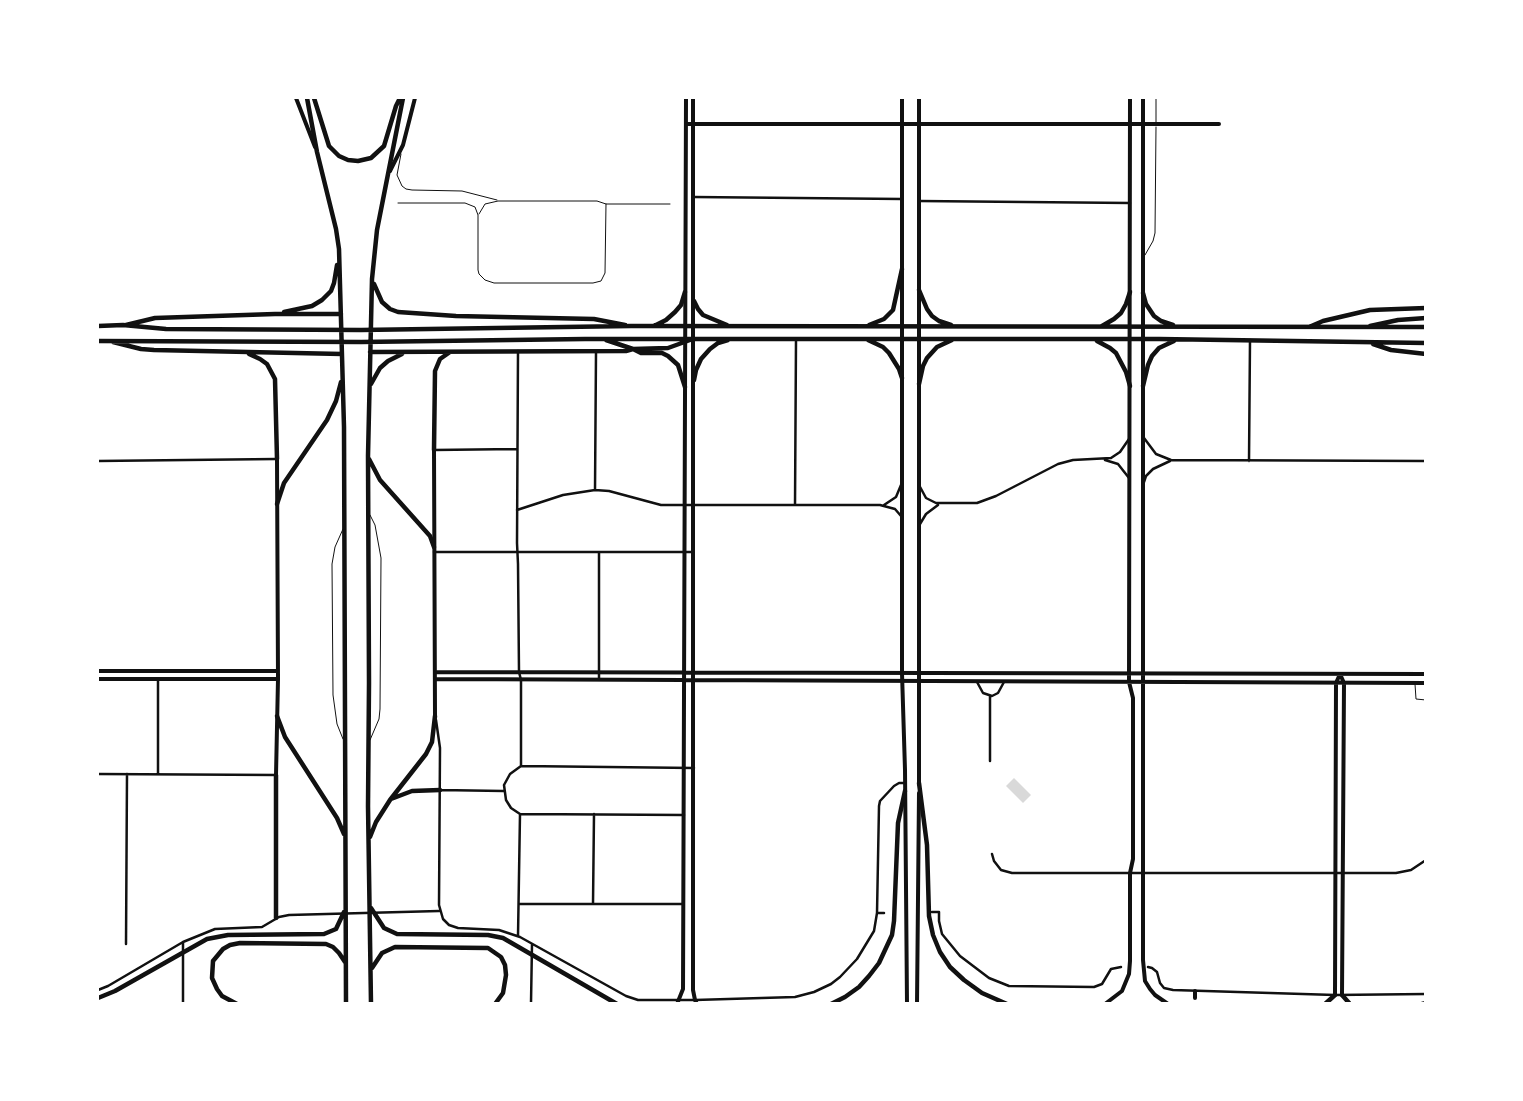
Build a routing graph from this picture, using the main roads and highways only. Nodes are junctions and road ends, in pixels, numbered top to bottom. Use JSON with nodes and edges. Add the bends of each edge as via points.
{"nodes":[{"id":1,"x":307,"y":98,"type":"edge"},
{"id":2,"x":314,"y":98,"type":"edge"},
{"id":3,"x":402,"y":98,"type":"edge"},
{"id":4,"x":339,"y":249,"type":"junction"},
{"id":5,"x":902,"y":269,"type":"road end"},
{"id":6,"x":372,"y":279,"type":"junction"},
{"id":7,"x":919,"y":290,"type":"road end"},
{"id":8,"x":685,"y":292,"type":"road end"},
{"id":9,"x":1130,"y":292,"type":"road end"},
{"id":10,"x":1143,"y":293,"type":"road end"},
{"id":11,"x":694,"y":301,"type":"road end"},
{"id":12,"x":1426,"y":308,"type":"edge"},
{"id":13,"x":275,"y":314,"type":"junction"},
{"id":14,"x":342,"y":314,"type":"junction"},
{"id":15,"x":1426,"y":318,"type":"edge"},
{"id":16,"x":98,"y":324,"type":"edge"},
{"id":17,"x":123,"y":325,"type":"junction"},
{"id":18,"x":632,"y":326,"type":"junction"},
{"id":19,"x":652,"y":327,"type":"junction"},
{"id":20,"x":730,"y":327,"type":"junction"},
{"id":21,"x":863,"y":327,"type":"junction"},
{"id":22,"x":957,"y":327,"type":"junction"},
{"id":23,"x":1099,"y":327,"type":"junction"},
{"id":24,"x":1182,"y":327,"type":"junction"},
{"id":25,"x":1364,"y":327,"type":"junction"},
{"id":26,"x":1426,"y":327,"type":"edge"},
{"id":27,"x":1308,"y":328,"type":"junction"},
{"id":28,"x":602,"y":339,"type":"junction"},
{"id":29,"x":731,"y":339,"type":"junction"},
{"id":30,"x":864,"y":339,"type":"junction"},
{"id":31,"x":958,"y":339,"type":"junction"},
{"id":32,"x":1091,"y":339,"type":"junction"},
{"id":33,"x":1181,"y":339,"type":"junction"},
{"id":34,"x":98,"y":340,"type":"edge"},
{"id":35,"x":105,"y":340,"type":"junction"},
{"id":36,"x":685,"y":340,"type":"junction"},
{"id":37,"x":1369,"y":342,"type":"junction"},
{"id":38,"x":1426,"y":343,"type":"edge"},
{"id":39,"x":634,"y":349,"type":"junction"},
{"id":40,"x":243,"y":352,"type":"junction"},
{"id":41,"x":370,"y":352,"type":"junction"},
{"id":42,"x":408,"y":352,"type":"junction"},
{"id":43,"x":451,"y":352,"type":"junction"},
{"id":44,"x":342,"y":354,"type":"junction"},
{"id":45,"x":1426,"y":354,"type":"edge"},
{"id":46,"x":902,"y":378,"type":"road end"},
{"id":47,"x":342,"y":379,"type":"junction"},
{"id":48,"x":694,"y":380,"type":"road end"},
{"id":49,"x":919,"y":384,"type":"road end"},
{"id":50,"x":1130,"y":386,"type":"road end"},
{"id":51,"x":1143,"y":386,"type":"road end"},
{"id":52,"x":369,"y":387,"type":"junction"},
{"id":53,"x":685,"y":387,"type":"road end"},
{"id":54,"x":434,"y":450,"type":"road end"},
{"id":55,"x":368,"y":456,"type":"junction"},
{"id":56,"x":277,"y":460,"type":"road end"},
{"id":57,"x":277,"y":504,"type":"road end"},
{"id":58,"x":434,"y":550,"type":"road end"},
{"id":59,"x":277,"y":716,"type":"road end"},
{"id":60,"x":435,"y":716,"type":"road end"},
{"id":61,"x":276,"y":775,"type":"road end"},
{"id":62,"x":919,"y":782,"type":"road end"},
{"id":63,"x":440,"y":790,"type":"road end"},
{"id":64,"x":905,"y":791,"type":"road end"},
{"id":65,"x":390,"y":800,"type":"junction"},
{"id":66,"x":345,"y":838,"type":"junction"},
{"id":67,"x":369,"y":840,"type":"junction"},
{"id":68,"x":370,"y":906,"type":"junction"},
{"id":69,"x":345,"y":910,"type":"junction"},
{"id":70,"x":276,"y":918,"type":"road end"},
{"id":71,"x":346,"y":963,"type":"junction"},
{"id":72,"x":371,"y":971,"type":"junction"},
{"id":73,"x":1335,"y":995,"type":"road end"},
{"id":74,"x":1342,"y":995,"type":"road end"},
{"id":75,"x":98,"y":998,"type":"edge"},
{"id":76,"x":237,"y":1004,"type":"edge"},
{"id":77,"x":346,"y":1004,"type":"edge"},
{"id":78,"x":371,"y":1004,"type":"edge"},
{"id":79,"x":495,"y":1004,"type":"edge"},
{"id":80,"x":616,"y":1004,"type":"edge"},
{"id":81,"x":831,"y":1004,"type":"edge"},
{"id":82,"x":1007,"y":1004,"type":"edge"},
{"id":83,"x":1325,"y":1004,"type":"edge"},
{"id":84,"x":1350,"y":1004,"type":"edge"}],
"edges":[{"from":1,"to":4,"type":"main road"},
{"from":2,"to":3,"type":"main road","via":[[329,146],[340,156],[354,161],[371,158],[384,146],[396,106]]},
{"from":3,"to":6,"type":"main road","via":[[375,243]]},
{"from":4,"to":13,"type":"main road","via":[[334,283],[326,296],[312,306]]},
{"from":4,"to":14,"type":"main road"},
{"from":5,"to":21,"type":"main road","via":[[893,310],[880,321]]},
{"from":6,"to":18,"type":"main road","via":[[382,302],[398,312],[594,319]]},
{"from":6,"to":41,"type":"main road"},
{"from":7,"to":22,"type":"main road","via":[[932,316]]},
{"from":8,"to":19,"type":"main road","via":[[675,312]]},
{"from":9,"to":23,"type":"main road","via":[[1121,313]]},
{"from":10,"to":24,"type":"main road","via":[[1154,316],[1161,322]]},
{"from":11,"to":20,"type":"main road","via":[[703,315]]},
{"from":12,"to":27,"type":"main road","via":[[1370,310],[1323,321]]},
{"from":13,"to":14,"type":"main road"},
{"from":13,"to":17,"type":"main road","via":[[155,318]]},
{"from":14,"to":44,"type":"main road"},
{"from":15,"to":25,"type":"main road"},
{"from":16,"to":17,"type":"main road"},
{"from":17,"to":18,"type":"main road","via":[[361,330]]},
{"from":18,"to":19,"type":"main road"},
{"from":19,"to":20,"type":"main road"},
{"from":20,"to":21,"type":"main road"},
{"from":21,"to":22,"type":"main road"},
{"from":22,"to":23,"type":"main road"},
{"from":23,"to":24,"type":"main road"},
{"from":24,"to":27,"type":"main road"},
{"from":25,"to":26,"type":"main road"},
{"from":25,"to":27,"type":"main road"},
{"from":28,"to":35,"type":"main road","via":[[361,342]]},
{"from":28,"to":36,"type":"main road"},
{"from":28,"to":39,"type":"main road"},
{"from":29,"to":30,"type":"main road"},
{"from":29,"to":36,"type":"main road"},
{"from":29,"to":48,"type":"main road","via":[[710,349],[701,359]]},
{"from":30,"to":31,"type":"main road"},
{"from":30,"to":46,"type":"main road","via":[[889,353]]},
{"from":31,"to":32,"type":"main road"},
{"from":31,"to":49,"type":"main road","via":[[944,343],[932,352],[923,366]]},
{"from":32,"to":33,"type":"main road"},
{"from":32,"to":50,"type":"main road","via":[[1116,353]]},
{"from":33,"to":37,"type":"main road"},
{"from":33,"to":51,"type":"main road","via":[[1168,342],[1152,356]]},
{"from":34,"to":35,"type":"main road"},
{"from":35,"to":40,"type":"main road","via":[[141,349]]},
{"from":36,"to":39,"type":"main road","via":[[668,348]]},
{"from":37,"to":38,"type":"main road"},
{"from":37,"to":45,"type":"main road","via":[[1391,350]]},
{"from":39,"to":43,"type":"main road"},
{"from":39,"to":53,"type":"main road","via":[[641,353],[662,353],[672,359],[680,370]]},
{"from":40,"to":44,"type":"main road"},
{"from":40,"to":56,"type":"main road","via":[[264,361],[275,379]]},
{"from":41,"to":42,"type":"main road"},
{"from":41,"to":52,"type":"main road"},
{"from":42,"to":43,"type":"main road"},
{"from":42,"to":52,"type":"main road","via":[[388,361]]},
{"from":43,"to":54,"type":"main road","via":[[440,359],[435,371]]},
{"from":44,"to":47,"type":"main road"},
{"from":47,"to":57,"type":"main road","via":[[327,420],[284,483]]},
{"from":47,"to":66,"type":"main road"},
{"from":52,"to":55,"type":"main road"},
{"from":55,"to":58,"type":"main road","via":[[385,486],[428,534]]},
{"from":55,"to":67,"type":"main road"},
{"from":59,"to":66,"type":"main road","via":[[284,737],[338,818]]},
{"from":60,"to":65,"type":"main road","via":[[432,742],[426,754]]},
{"from":61,"to":70,"type":"main road"},
{"from":62,"to":82,"type":"main road","via":[[933,935],[950,967],[982,993]]},
{"from":63,"to":65,"type":"main road","via":[[412,791]]},
{"from":64,"to":81,"type":"main road","via":[[898,823],[892,935],[870,976]]},
{"from":65,"to":67,"type":"main road"},
{"from":66,"to":69,"type":"main road"},
{"from":67,"to":68,"type":"main road"},
{"from":68,"to":72,"type":"main road"},
{"from":68,"to":80,"type":"main road","via":[[380,924],[392,933],[503,938]]},
{"from":69,"to":71,"type":"main road"},
{"from":69,"to":75,"type":"main road","via":[[336,929],[324,934],[228,935],[207,939]]},
{"from":71,"to":76,"type":"main road","via":[[333,947],[326,944],[230,945],[213,961],[212,978],[225,998]]},
{"from":71,"to":77,"type":"main road"},
{"from":72,"to":78,"type":"main road"},
{"from":72,"to":79,"type":"main road","via":[[382,953],[390,948],[481,947],[495,952],[505,965],[503,993]]},
{"from":73,"to":83,"type":"main road"},
{"from":74,"to":84,"type":"main road"}]}
